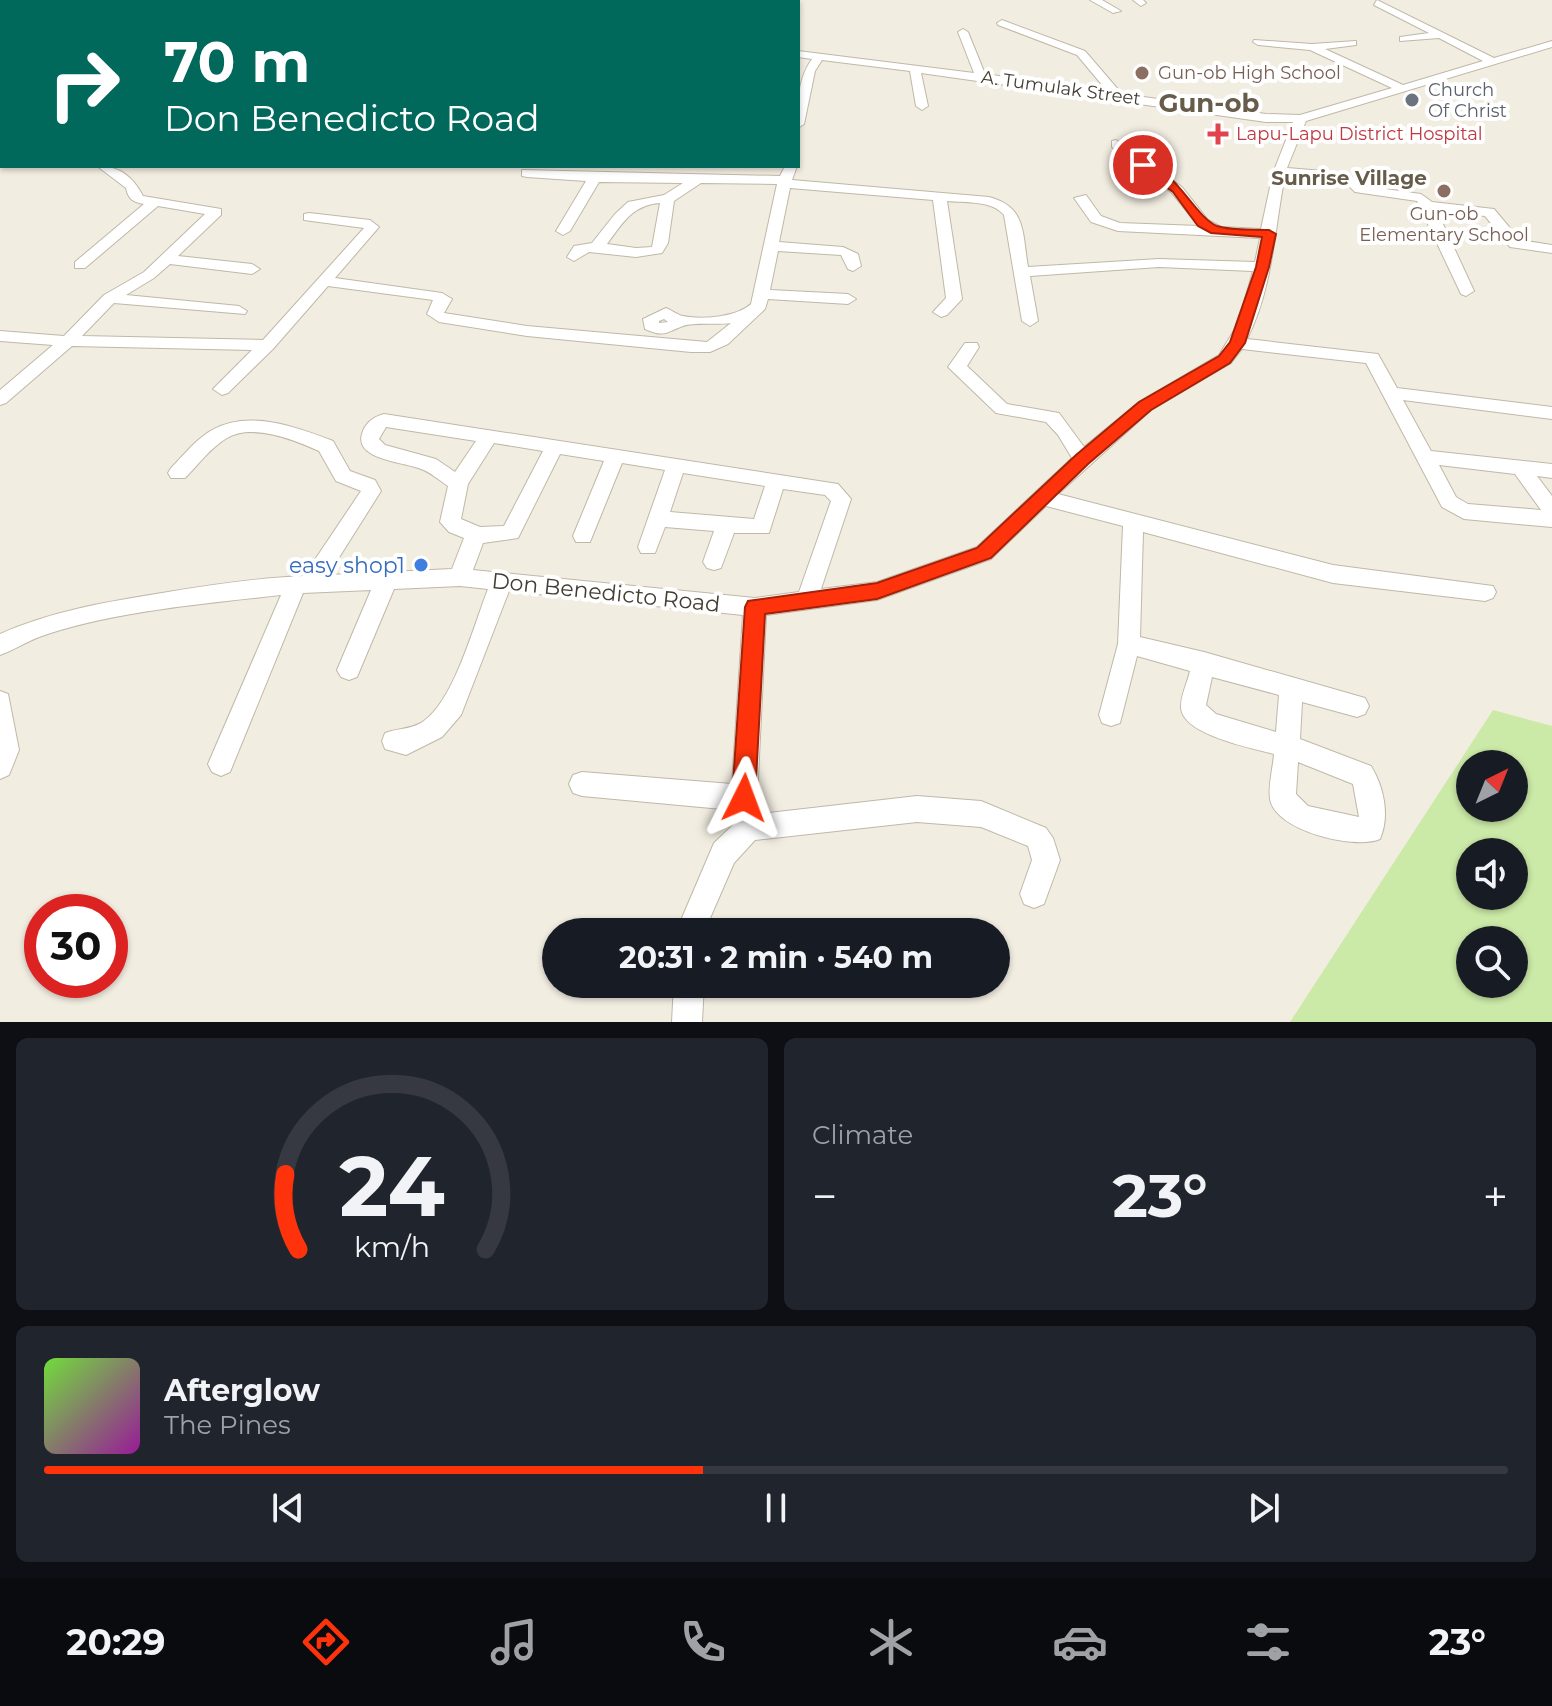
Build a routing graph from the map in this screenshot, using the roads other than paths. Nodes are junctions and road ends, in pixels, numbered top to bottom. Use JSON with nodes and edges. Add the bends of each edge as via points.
{"nodes":[{"id":1,"x":1095,"y":0,"type":"edge"},
{"id":2,"x":1377,"y":3,"type":"dead end"},
{"id":3,"x":1116,"y":11,"type":"dead end"},
{"id":4,"x":1002,"y":23,"type":"dead end"},
{"id":5,"x":963,"y":32,"type":"dead end"},
{"id":6,"x":1441,"y":35,"type":"junction"},
{"id":7,"x":1404,"y":39,"type":"dead end"},
{"id":8,"x":1258,"y":42,"type":"dead end"},
{"id":9,"x":1352,"y":43,"type":"dead end"},
{"id":10,"x":1552,"y":44,"type":"edge"},
{"id":11,"x":1312,"y":47,"type":"junction"},
{"id":12,"x":800,"y":54,"type":"edge"},
{"id":13,"x":819,"y":56,"type":"junction"},
{"id":14,"x":1491,"y":61,"type":"junction"},
{"id":15,"x":915,"y":68,"type":"junction"},
{"id":16,"x":981,"y":77,"type":"junction"},
{"id":17,"x":802,"y":84,"type":"edge"},
{"id":18,"x":1399,"y":87,"type":"junction"},
{"id":19,"x":1118,"y":96,"type":"junction"},
{"id":20,"x":800,"y":104,"type":"edge"},
{"id":21,"x":922,"y":106,"type":"dead end"},
{"id":22,"x":1301,"y":119,"type":"junction"},
{"id":23,"x":1116,"y":144,"type":"dead end"},
{"id":24,"x":106,"y":168,"type":"edge"},
{"id":25,"x":647,"y":168,"type":"edge"},
{"id":26,"x":1281,"y":171,"type":"junction"},
{"id":27,"x":527,"y":173,"type":"dead end"},
{"id":28,"x":787,"y":176,"type":"edge"},
{"id":29,"x":595,"y":178,"type":"junction"},
{"id":30,"x":657,"y":178,"type":"junction"},
{"id":31,"x":700,"y":178,"type":"junction"},
{"id":32,"x":940,"y":198,"type":"junction"},
{"id":33,"x":1081,"y":198,"type":"dead end"},
{"id":34,"x":667,"y":199,"type":"junction"},
{"id":35,"x":155,"y":202,"type":"junction"},
{"id":36,"x":1428,"y":206,"type":"junction"},
{"id":37,"x":309,"y":217,"type":"dead end"},
{"id":38,"x":1216,"y":230,"type":"junction"},
{"id":39,"x":563,"y":231,"type":"dead end"},
{"id":40,"x":1269,"y":234,"type":"junction"},
{"id":41,"x":598,"y":245,"type":"junction"},
{"id":42,"x":771,"y":246,"type":"junction"},
{"id":43,"x":1552,"y":249,"type":"edge"},
{"id":44,"x":574,"y":257,"type":"dead end"},
{"id":45,"x":168,"y":259,"type":"junction"},
{"id":46,"x":80,"y":265,"type":"dead end"},
{"id":47,"x":853,"y":266,"type":"dead end"},
{"id":48,"x":1263,"y":267,"type":"junction"},
{"id":49,"x":252,"y":269,"type":"dead end"},
{"id":50,"x":1023,"y":272,"type":"junction"},
{"id":51,"x":326,"y":281,"type":"junction"},
{"id":52,"x":1466,"y":291,"type":"dead end"},
{"id":53,"x":761,"y":294,"type":"junction"},
{"id":54,"x":110,"y":298,"type":"junction"},
{"id":55,"x":848,"y":299,"type":"dead end"},
{"id":56,"x":239,"y":311,"type":"dead end"},
{"id":57,"x":941,"y":312,"type":"dead end"},
{"id":58,"x":746,"y":316,"type":"junction"},
{"id":59,"x":677,"y":321,"type":"dead end"},
{"id":60,"x":1030,"y":321,"type":"dead end"},
{"id":61,"x":0,"y":336,"type":"edge"},
{"id":62,"x":68,"y":341,"type":"junction"},
{"id":63,"x":1237,"y":343,"type":"junction"},
{"id":64,"x":267,"y":345,"type":"junction"},
{"id":65,"x":971,"y":347,"type":"dead end"},
{"id":66,"x":0,"y":381,"type":"edge"},
{"id":67,"x":20,"y":383,"type":"junction"},
{"id":68,"x":222,"y":389,"type":"dead end"},
{"id":69,"x":1393,"y":393,"type":"junction"},
{"id":70,"x":0,"y":399,"type":"edge"},
{"id":71,"x":1552,"y":413,"type":"edge"},
{"id":72,"x":489,"y":436,"type":"junction"},
{"id":73,"x":555,"y":446,"type":"junction"},
{"id":74,"x":615,"y":457,"type":"junction"},
{"id":75,"x":1426,"y":457,"type":"junction"},
{"id":76,"x":1082,"y":459,"type":"junction"},
{"id":77,"x":676,"y":467,"type":"junction"},
{"id":78,"x":1520,"y":467,"type":"junction"},
{"id":79,"x":1552,"y":471,"type":"edge"},
{"id":80,"x":178,"y":473,"type":"dead end"},
{"id":81,"x":776,"y":481,"type":"junction"},
{"id":82,"x":458,"y":483,"type":"junction"},
{"id":83,"x":1044,"y":498,"type":"junction"},
{"id":84,"x":1552,"y":511,"type":"edge"},
{"id":85,"x":660,"y":519,"type":"junction"},
{"id":86,"x":1133,"y":519,"type":"junction"},
{"id":87,"x":1552,"y":519,"type":"edge"},
{"id":88,"x":726,"y":526,"type":"junction"},
{"id":89,"x":476,"y":534,"type":"junction"},
{"id":90,"x":583,"y":536,"type":"dead end"},
{"id":91,"x":648,"y":547,"type":"dead end"},
{"id":92,"x":714,"y":562,"type":"dead end"},
{"id":93,"x":460,"y":577,"type":"junction"},
{"id":94,"x":386,"y":581,"type":"junction"},
{"id":95,"x":502,"y":581,"type":"junction"},
{"id":96,"x":304,"y":584,"type":"junction"},
{"id":97,"x":1485,"y":592,"type":"dead end"},
{"id":98,"x":807,"y":600,"type":"junction"},
{"id":99,"x":755,"y":607,"type":"junction"},
{"id":100,"x":1129,"y":644,"type":"junction"},
{"id":101,"x":2,"y":650,"type":"edge"},
{"id":102,"x":1204,"y":662,"type":"junction"},
{"id":103,"x":349,"y":670,"type":"dead end"},
{"id":104,"x":1291,"y":688,"type":"junction"},
{"id":105,"x":0,"y":702,"type":"edge"},
{"id":106,"x":1357,"y":706,"type":"dead end"},
{"id":107,"x":1111,"y":715,"type":"dead end"},
{"id":108,"x":394,"y":741,"type":"dead end"},
{"id":109,"x":221,"y":764,"type":"dead end"},
{"id":110,"x":0,"y":767,"type":"edge"},
{"id":111,"x":582,"y":784,"type":"dead end"},
{"id":112,"x":744,"y":798,"type":"junction"},
{"id":113,"x":749,"y":828,"type":"junction"},
{"id":114,"x":1034,"y":894,"type":"dead end"},
{"id":115,"x":696,"y":918,"type":"edge"},
{"id":116,"x":688,"y":998,"type":"edge"},
{"id":117,"x":687,"y":1022,"type":"edge"}],
"edges":[{"from":1,"to":3,"type":"street"},
{"from":2,"to":6,"type":"street"},
{"from":4,"to":19,"type":"street","via":[[1081,53]]},
{"from":5,"to":16,"type":"street"},
{"from":6,"to":7,"type":"street"},
{"from":6,"to":14,"type":"street"},
{"from":8,"to":11,"type":"street"},
{"from":9,"to":11,"type":"street"},
{"from":10,"to":14,"type":"street","name":"A. Tumulak Street"},
{"from":11,"to":18,"type":"street"},
{"from":12,"to":13,"type":"street","name":"A. Tumulak Street"},
{"from":13,"to":15,"type":"street","name":"A. Tumulak Street"},
{"from":13,"to":17,"type":"street"},
{"from":14,"to":18,"type":"street","name":"A. Tumulak Street"},
{"from":15,"to":16,"type":"street","name":"A. Tumulak Street"},
{"from":15,"to":21,"type":"street"},
{"from":16,"to":19,"type":"street","name":"A. Tumulak Street"},
{"from":17,"to":20,"type":"street"},
{"from":18,"to":22,"type":"street","name":"A. Tumulak Street"},
{"from":19,"to":22,"type":"street","name":"A. Tumulak Street"},
{"from":22,"to":26,"type":"street","name":"Don Benedicto Road"},
{"from":23,"to":38,"type":"street","via":[[1177,190],[1203,223]]},
{"from":24,"to":35,"type":"street","via":[[133,186],[134,195]]},
{"from":25,"to":30,"type":"street"},
{"from":26,"to":36,"type":"street","via":[[1348,177],[1360,189],[1421,198]]},
{"from":26,"to":40,"type":"street","name":"Don Benedicto Road"},
{"from":27,"to":29,"type":"street"},
{"from":28,"to":31,"type":"street"},
{"from":28,"to":32,"type":"street"},
{"from":28,"to":42,"type":"street"},
{"from":29,"to":30,"type":"street"},
{"from":29,"to":39,"type":"street"},
{"from":30,"to":31,"type":"street"},
{"from":31,"to":34,"type":"street"},
{"from":32,"to":50,"type":"street","via":[[1004,206],[1011,214]]},
{"from":32,"to":57,"type":"street","via":[[954,299]]},
{"from":33,"to":38,"type":"street","via":[[1096,219],[1118,227]]},
{"from":34,"to":41,"type":"street","via":[[632,204]]},
{"from":34,"to":41,"type":"street","via":[[657,250],[622,254]]},
{"from":35,"to":45,"type":"street","via":[[216,212]]},
{"from":35,"to":46,"type":"street"},
{"from":36,"to":43,"type":"street","via":[[1489,212],[1515,244]]},
{"from":36,"to":52,"type":"street"},
{"from":37,"to":51,"type":"street","via":[[372,227]]},
{"from":38,"to":40,"type":"street"},
{"from":40,"to":48,"type":"street","name":"Don Benedicto Road"},
{"from":41,"to":44,"type":"street","via":[[579,249]]},
{"from":42,"to":47,"type":"street","via":[[843,251],[851,254]]},
{"from":42,"to":53,"type":"street"},
{"from":45,"to":49,"type":"street"},
{"from":45,"to":54,"type":"street"},
{"from":48,"to":50,"type":"street","via":[[1159,263]]},
{"from":48,"to":63,"type":"street","name":"Don Benedicto Road"},
{"from":50,"to":60,"type":"street"},
{"from":51,"to":58,"type":"street","via":[[436,296],[444,299],[435,314],[439,317],[691,347],[710,347]]},
{"from":51,"to":64,"type":"street"},
{"from":53,"to":55,"type":"street"},
{"from":53,"to":58,"type":"street","via":[[759,306]]},
{"from":54,"to":56,"type":"street"},
{"from":54,"to":62,"type":"street"},
{"from":58,"to":59,"type":"street"},
{"from":61,"to":62,"type":"street"},
{"from":62,"to":64,"type":"street"},
{"from":62,"to":67,"type":"street"},
{"from":63,"to":69,"type":"street","via":[[1363,355],[1372,358]]},
{"from":63,"to":76,"type":"street","name":"Don Benedicto Road","via":[[1225,359],[1145,406]]},
{"from":64,"to":68,"type":"street"},
{"from":65,"to":76,"type":"street","via":[[957,367],[1002,409],[1057,418]]},
{"from":66,"to":67,"type":"street"},
{"from":67,"to":70,"type":"street"},
{"from":69,"to":71,"type":"street"},
{"from":69,"to":75,"type":"street"},
{"from":72,"to":73,"type":"street"},
{"from":72,"to":82,"type":"street"},
{"from":72,"to":82,"type":"street","via":[[384,420],[370,433],[370,443],[379,450],[429,464]]},
{"from":73,"to":74,"type":"street"},
{"from":73,"to":89,"type":"street","via":[[511,532]]},
{"from":74,"to":77,"type":"street"},
{"from":74,"to":90,"type":"street"},
{"from":75,"to":78,"type":"street"},
{"from":75,"to":87,"type":"street","via":[[1455,507]]},
{"from":76,"to":83,"type":"street","name":"Don Benedicto Road"},
{"from":77,"to":81,"type":"street"},
{"from":77,"to":85,"type":"street"},
{"from":78,"to":79,"type":"street"},
{"from":78,"to":84,"type":"street"},
{"from":80,"to":96,"type":"street","via":[[218,436],[237,429],[269,429],[326,446],[343,476],[371,491]]},
{"from":81,"to":88,"type":"street","via":[[762,527]]},
{"from":81,"to":98,"type":"street","via":[[831,489],[841,499]]},
{"from":82,"to":89,"type":"street","via":[[450,522]]},
{"from":83,"to":86,"type":"street"},
{"from":83,"to":98,"type":"street","name":"Don Benedicto Road","via":[[984,553],[966,562],[877,591]]},
{"from":85,"to":88,"type":"street"},
{"from":85,"to":91,"type":"street"},
{"from":86,"to":97,"type":"street","via":[[1333,574]]},
{"from":86,"to":100,"type":"street"},
{"from":88,"to":92,"type":"street"},
{"from":89,"to":93,"type":"street"},
{"from":93,"to":94,"type":"street","name":"Don Benedicto Road"},
{"from":93,"to":95,"type":"street","name":"Don Benedicto Road"},
{"from":94,"to":96,"type":"street","name":"Don Benedicto Road"},
{"from":94,"to":103,"type":"street"},
{"from":95,"to":99,"type":"street","name":"Don Benedicto Road"},
{"from":95,"to":108,"type":"street","via":[[453,707],[433,729],[406,743]]},
{"from":96,"to":101,"type":"street","name":"Don Benedicto Road","via":[[90,614],[35,629]]},
{"from":96,"to":109,"type":"street"},
{"from":98,"to":99,"type":"street","name":"Don Benedicto Road"},
{"from":99,"to":112,"type":"street"},
{"from":100,"to":102,"type":"street"},
{"from":100,"to":107,"type":"street"},
{"from":102,"to":104,"type":"street"},
{"from":102,"to":104,"type":"street","via":[[1193,708],[1199,717],[1288,749]]},
{"from":104,"to":106,"type":"street"},
{"from":105,"to":110,"type":"street","via":[[7,750]]},
{"from":111,"to":112,"type":"street"},
{"from":112,"to":113,"type":"street"},
{"from":113,"to":114,"type":"street","via":[[917,809],[981,814],[1037,837],[1044,847],[1046,860]]},
{"from":113,"to":115,"type":"street","via":[[724,853]]},
{"from":116,"to":117,"type":"street"}]}
